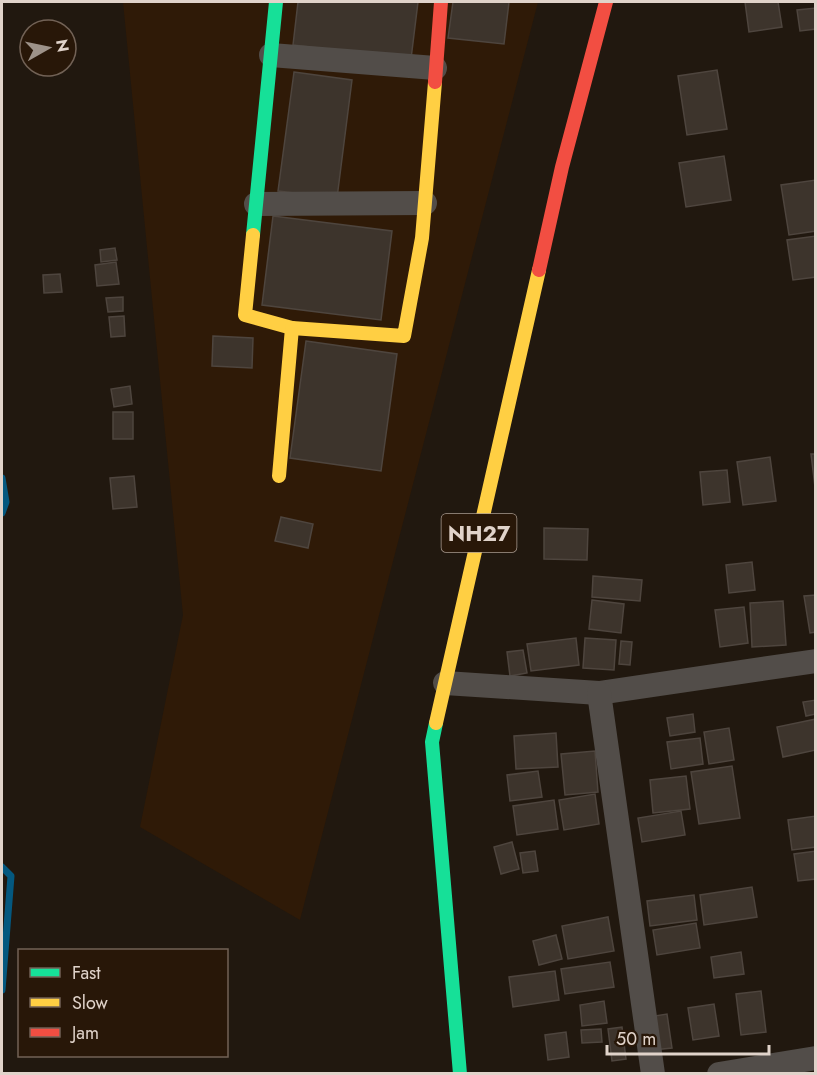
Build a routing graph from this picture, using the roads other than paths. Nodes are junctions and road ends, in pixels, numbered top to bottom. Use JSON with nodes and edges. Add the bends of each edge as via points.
{"nodes":[{"id":1,"x":276,"y":2,"type":"edge"},
{"id":2,"x":441,"y":2,"type":"edge"},
{"id":3,"x":606,"y":2,"type":"edge"},
{"id":4,"x":271,"y":55,"type":"junction"},
{"id":5,"x":435,"y":68,"type":"junction"},
{"id":6,"x":425,"y":203,"type":"junction"},
{"id":7,"x":256,"y":204,"type":"junction"},
{"id":8,"x":292,"y":327,"type":"junction"},
{"id":9,"x":279,"y":476,"type":"dead end"},
{"id":10,"x":816,"y":661,"type":"edge"},
{"id":11,"x":446,"y":683,"type":"junction"},
{"id":12,"x":599,"y":693,"type":"junction"},
{"id":13,"x":816,"y":1058,"type":"edge"},
{"id":14,"x":460,"y":1074,"type":"edge"},
{"id":15,"x":653,"y":1074,"type":"edge"},
{"id":16,"x":719,"y":1074,"type":"edge"}],
"edges":[{"from":1,"to":4,"type":"main road"},
{"from":2,"to":5,"type":"main road"},
{"from":3,"to":11,"type":"main road","number":"NH27","via":[[562,167]]},
{"from":4,"to":5,"type":"street"},
{"from":4,"to":7,"type":"main road"},
{"from":5,"to":6,"type":"main road"},
{"from":6,"to":7,"type":"street"},
{"from":6,"to":8,"type":"main road","via":[[404,336]]},
{"from":7,"to":8,"type":"main road","via":[[245,315]]},
{"from":8,"to":9,"type":"main road"},
{"from":10,"to":12,"type":"street"},
{"from":11,"to":12,"type":"street"},
{"from":11,"to":14,"type":"main road","number":"NH27","via":[[432,742]]},
{"from":12,"to":15,"type":"street"},
{"from":13,"to":16,"type":"street"}]}
